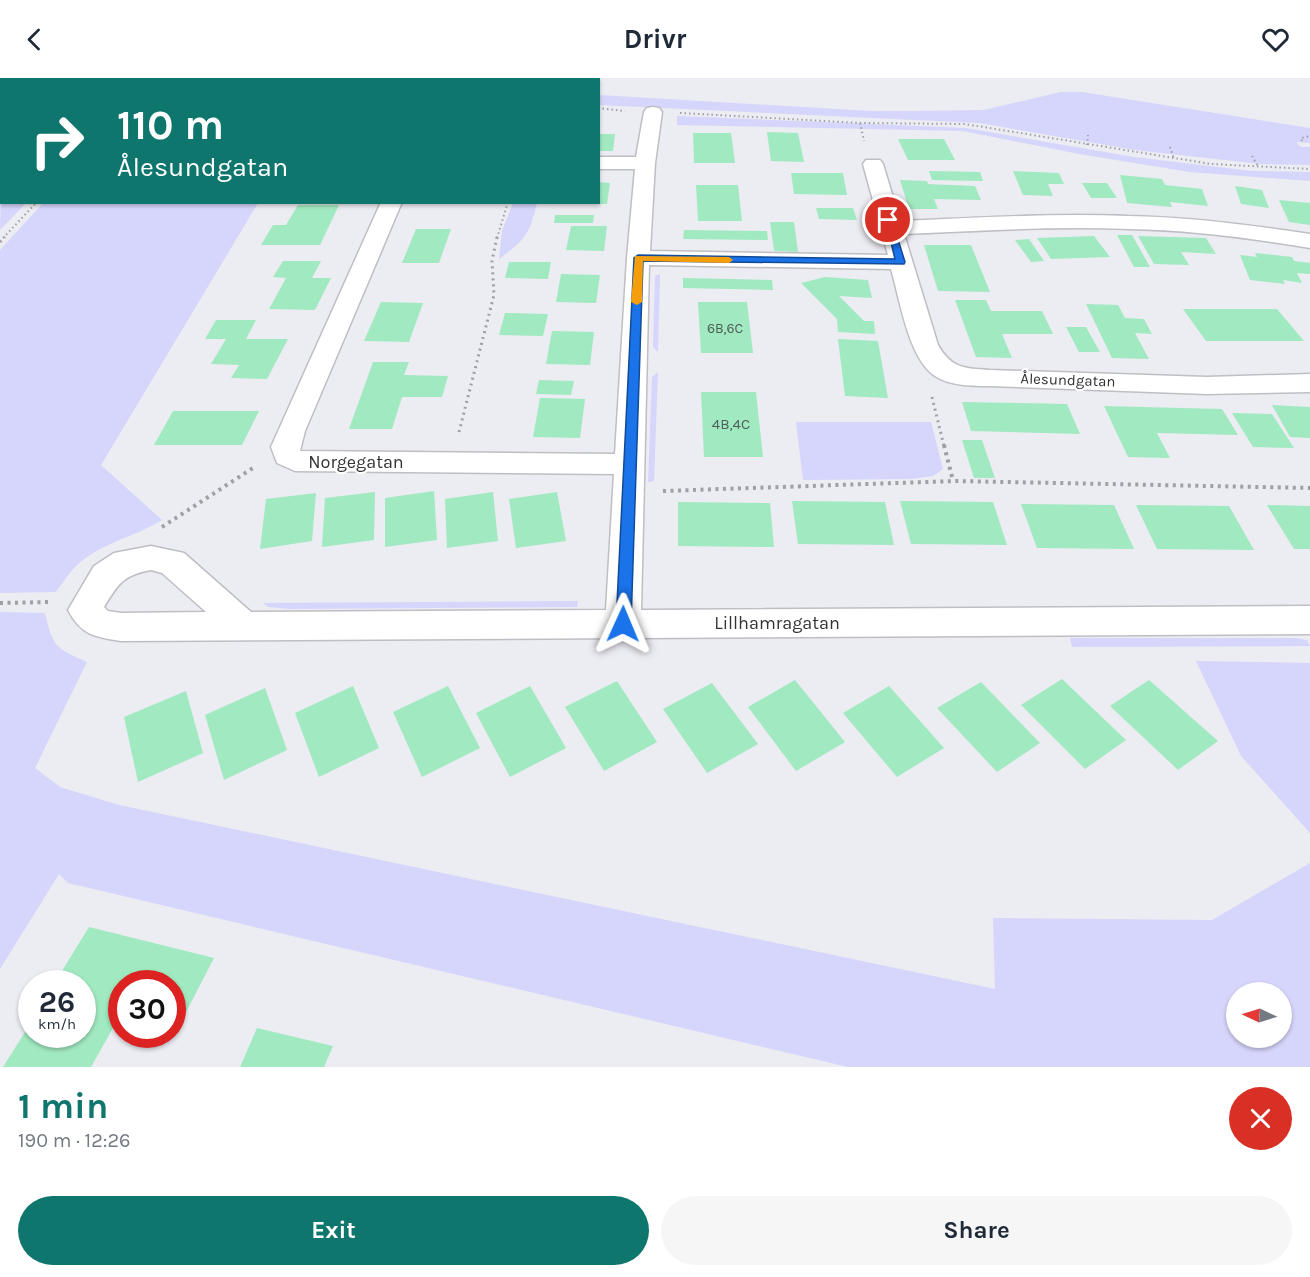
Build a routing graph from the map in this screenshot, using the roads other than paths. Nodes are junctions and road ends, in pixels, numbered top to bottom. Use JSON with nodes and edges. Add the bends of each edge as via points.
{"nodes":[{"id":1,"x":653,"y":112,"type":"road end"},
{"id":2,"x":600,"y":163,"type":"edge"},
{"id":3,"x":645,"y":163,"type":"junction"},
{"id":4,"x":873,"y":164,"type":"dead end"},
{"id":5,"x":391,"y":204,"type":"edge"},
{"id":6,"x":890,"y":228,"type":"junction"},
{"id":7,"x":1310,"y":241,"type":"edge"},
{"id":8,"x":638,"y":258,"type":"junction"},
{"id":9,"x":900,"y":262,"type":"junction"},
{"id":10,"x":1310,"y":383,"type":"edge"},
{"id":11,"x":630,"y":464,"type":"junction"},
{"id":12,"x":1310,"y":620,"type":"edge"},
{"id":13,"x":623,"y":624,"type":"junction"},
{"id":14,"x":244,"y":626,"type":"dead end"}],
"edges":[{"from":1,"to":3,"type":"street"},
{"from":2,"to":3,"type":"street"},
{"from":3,"to":8,"type":"street"},
{"from":4,"to":6,"type":"street"},
{"from":5,"to":11,"type":"street","name":"Norgegatan","via":[[291,431],[285,447],[287,456],[295,461]]},
{"from":6,"to":7,"type":"street","via":[[1128,222],[1186,225]]},
{"from":6,"to":9,"type":"street"},
{"from":8,"to":9,"type":"street"},
{"from":8,"to":11,"type":"street"},
{"from":9,"to":10,"type":"street","name":"Ålesundgatan","via":[[925,345],[935,361],[949,372],[1258,385]]},
{"from":11,"to":13,"type":"street"},
{"from":12,"to":13,"type":"street","name":"Lillhamragatan"},
{"from":13,"to":14,"type":"street","name":"Lillhamragatan"}]}
